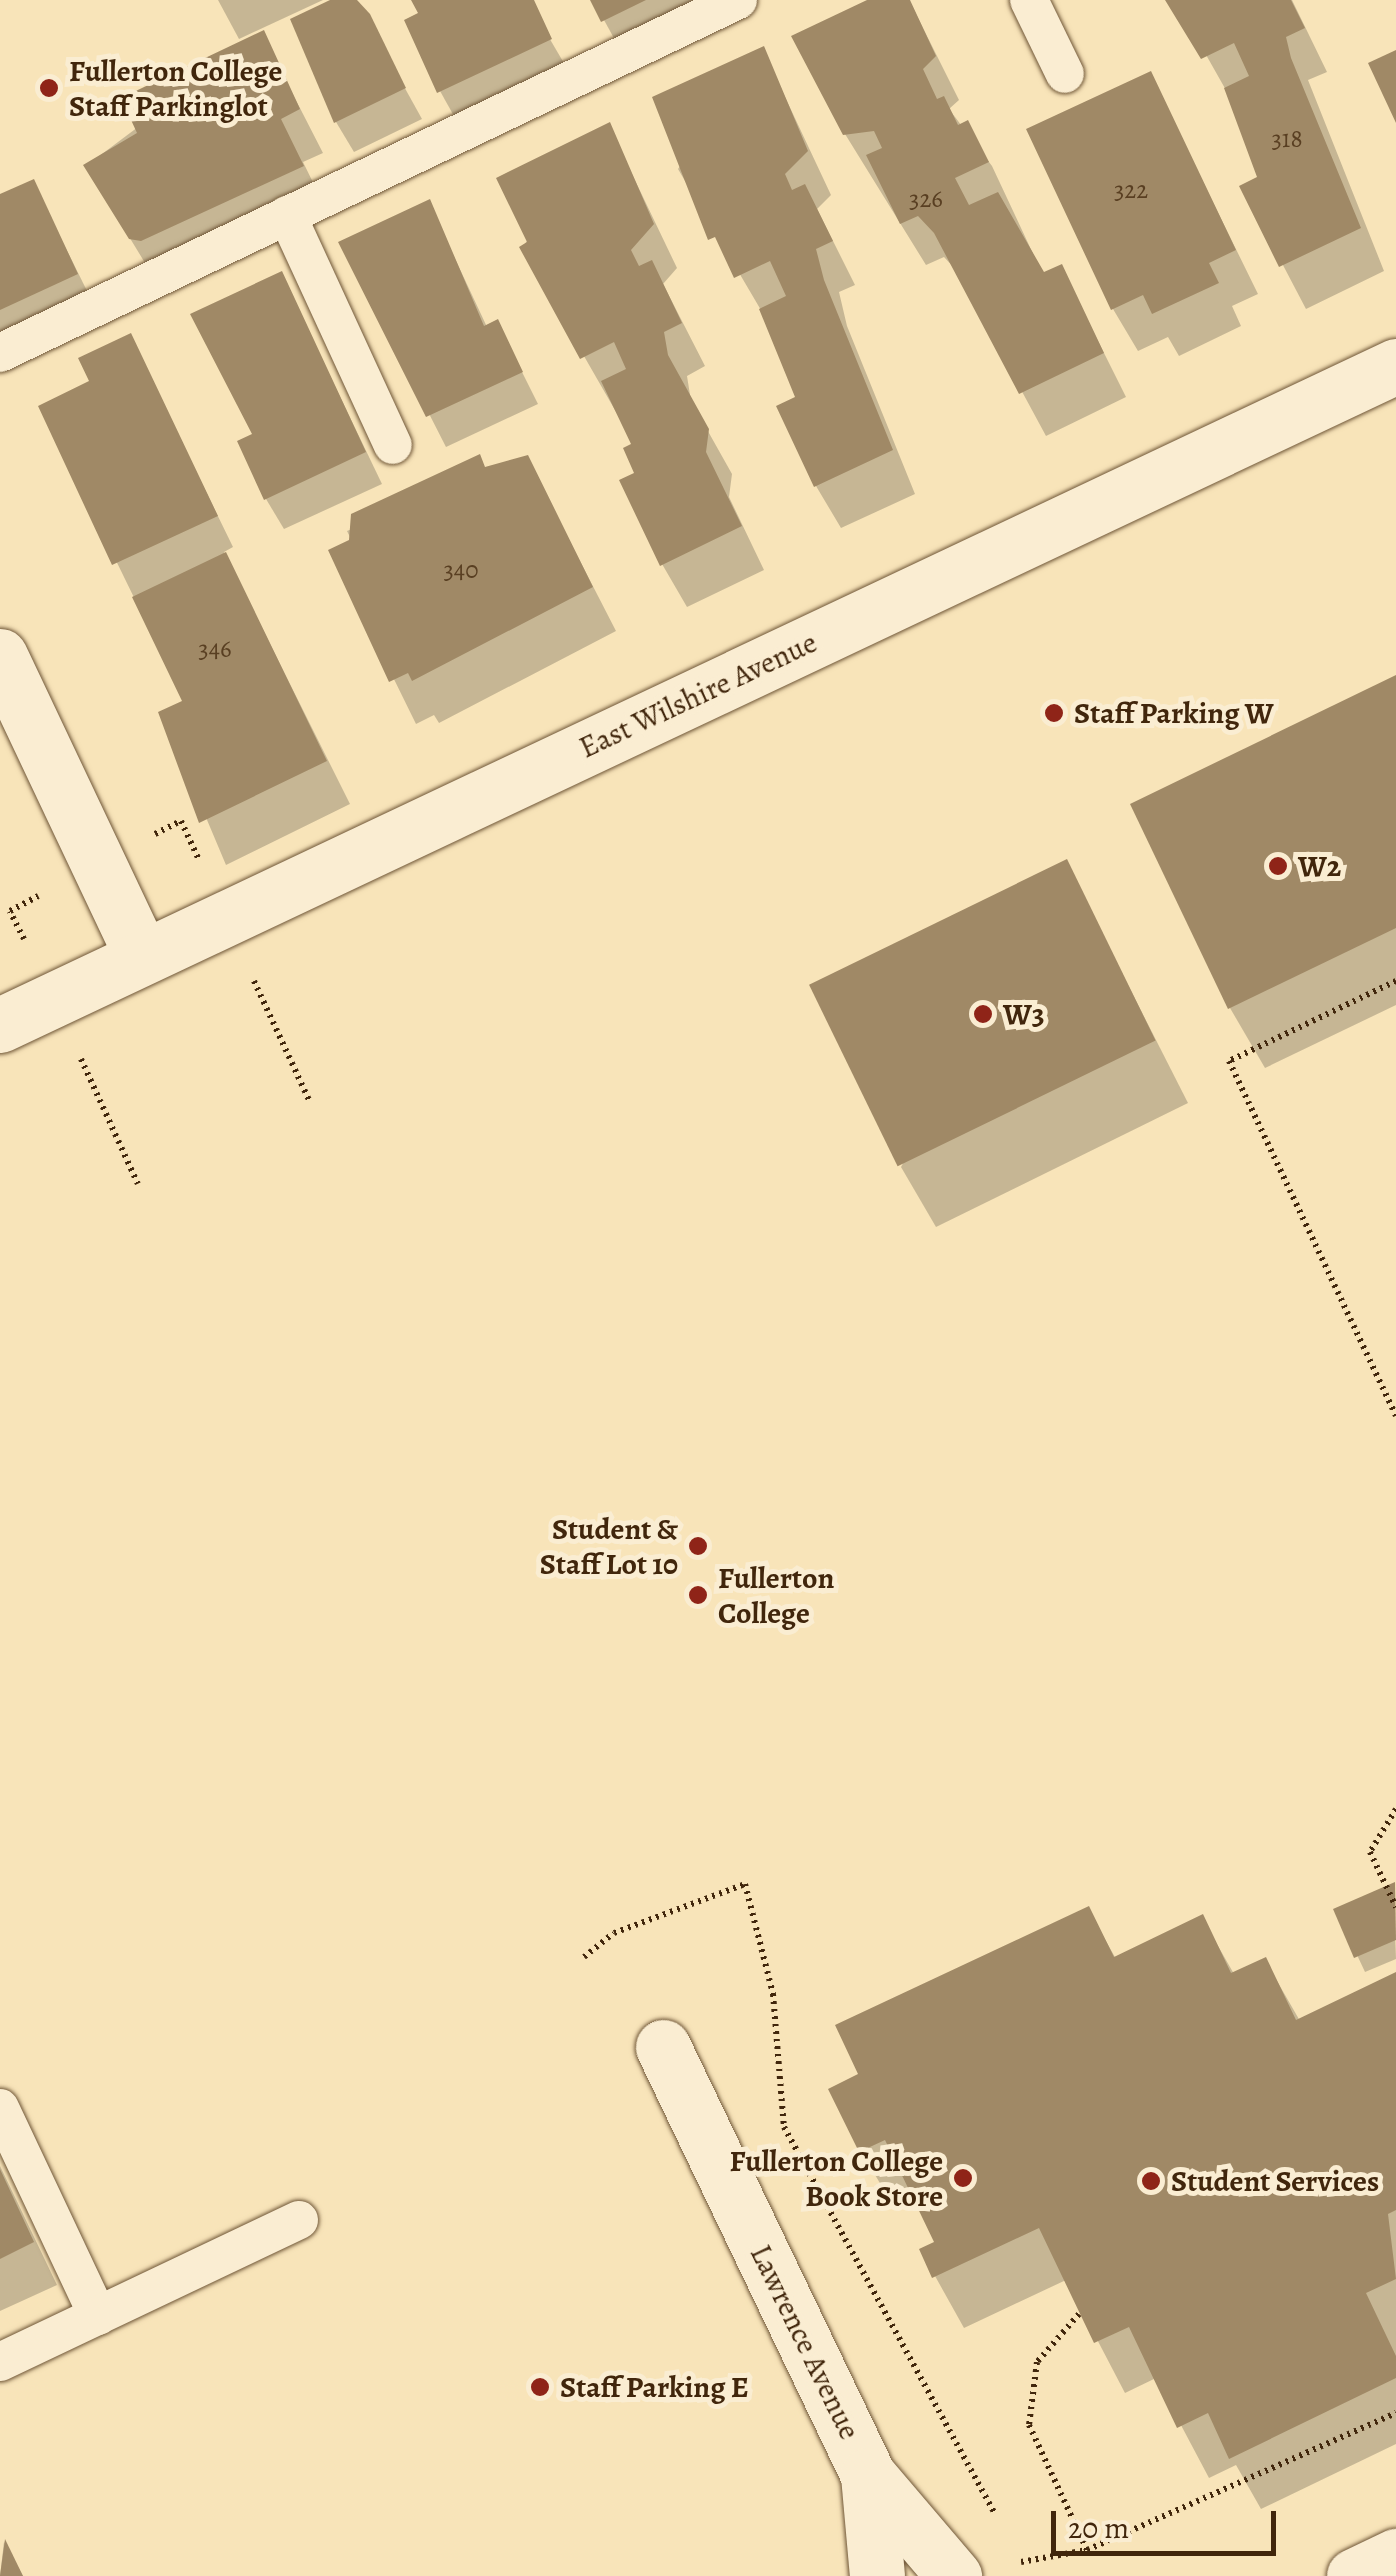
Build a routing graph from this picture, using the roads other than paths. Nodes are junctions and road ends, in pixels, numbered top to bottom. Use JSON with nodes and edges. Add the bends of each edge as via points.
{"nodes":[{"id":1,"x":738,"y":0,"type":"edge"},
{"id":2,"x":1029,"y":0,"type":"edge"},
{"id":3,"x":1065,"y":74,"type":"dead end"},
{"id":4,"x":288,"y":215,"type":"junction"},
{"id":5,"x":0,"y":353,"type":"edge"},
{"id":6,"x":1396,"y":366,"type":"edge"},
{"id":7,"x":393,"y":445,"type":"dead end"},
{"id":8,"x":0,"y":656,"type":"edge"},
{"id":9,"x":142,"y":958,"type":"junction"},
{"id":10,"x":0,"y":1025,"type":"edge"},
{"id":11,"x":662,"y":2047,"type":"dead end"},
{"id":12,"x":0,"y":2108,"type":"edge"},
{"id":13,"x":299,"y":2220,"type":"dead end"},
{"id":14,"x":98,"y":2316,"type":"junction"},
{"id":15,"x":0,"y":2362,"type":"edge"},
{"id":16,"x":868,"y":2476,"type":"junction"},
{"id":17,"x":1396,"y":2556,"type":"edge"},
{"id":18,"x":877,"y":2576,"type":"edge"},
{"id":19,"x":954,"y":2576,"type":"edge"},
{"id":20,"x":1354,"y":2576,"type":"edge"}],
"edges":[{"from":1,"to":4,"type":"lane"},
{"from":2,"to":3,"type":"lane"},
{"from":4,"to":5,"type":"lane"},
{"from":4,"to":7,"type":"lane"},
{"from":6,"to":9,"type":"street","name":"East Wilshire Avenue"},
{"from":8,"to":9,"type":"street"},
{"from":9,"to":10,"type":"street","name":"East Wilshire Avenue"},
{"from":11,"to":16,"type":"street","name":"Lawrence Avenue"},
{"from":12,"to":14,"type":"lane"},
{"from":13,"to":14,"type":"lane"},
{"from":14,"to":15,"type":"lane"},
{"from":16,"to":18,"type":"street","name":"Lawrence Avenue"},
{"from":16,"to":19,"type":"street","name":"Lawrence Avenue"},
{"from":17,"to":20,"type":"street"}]}
